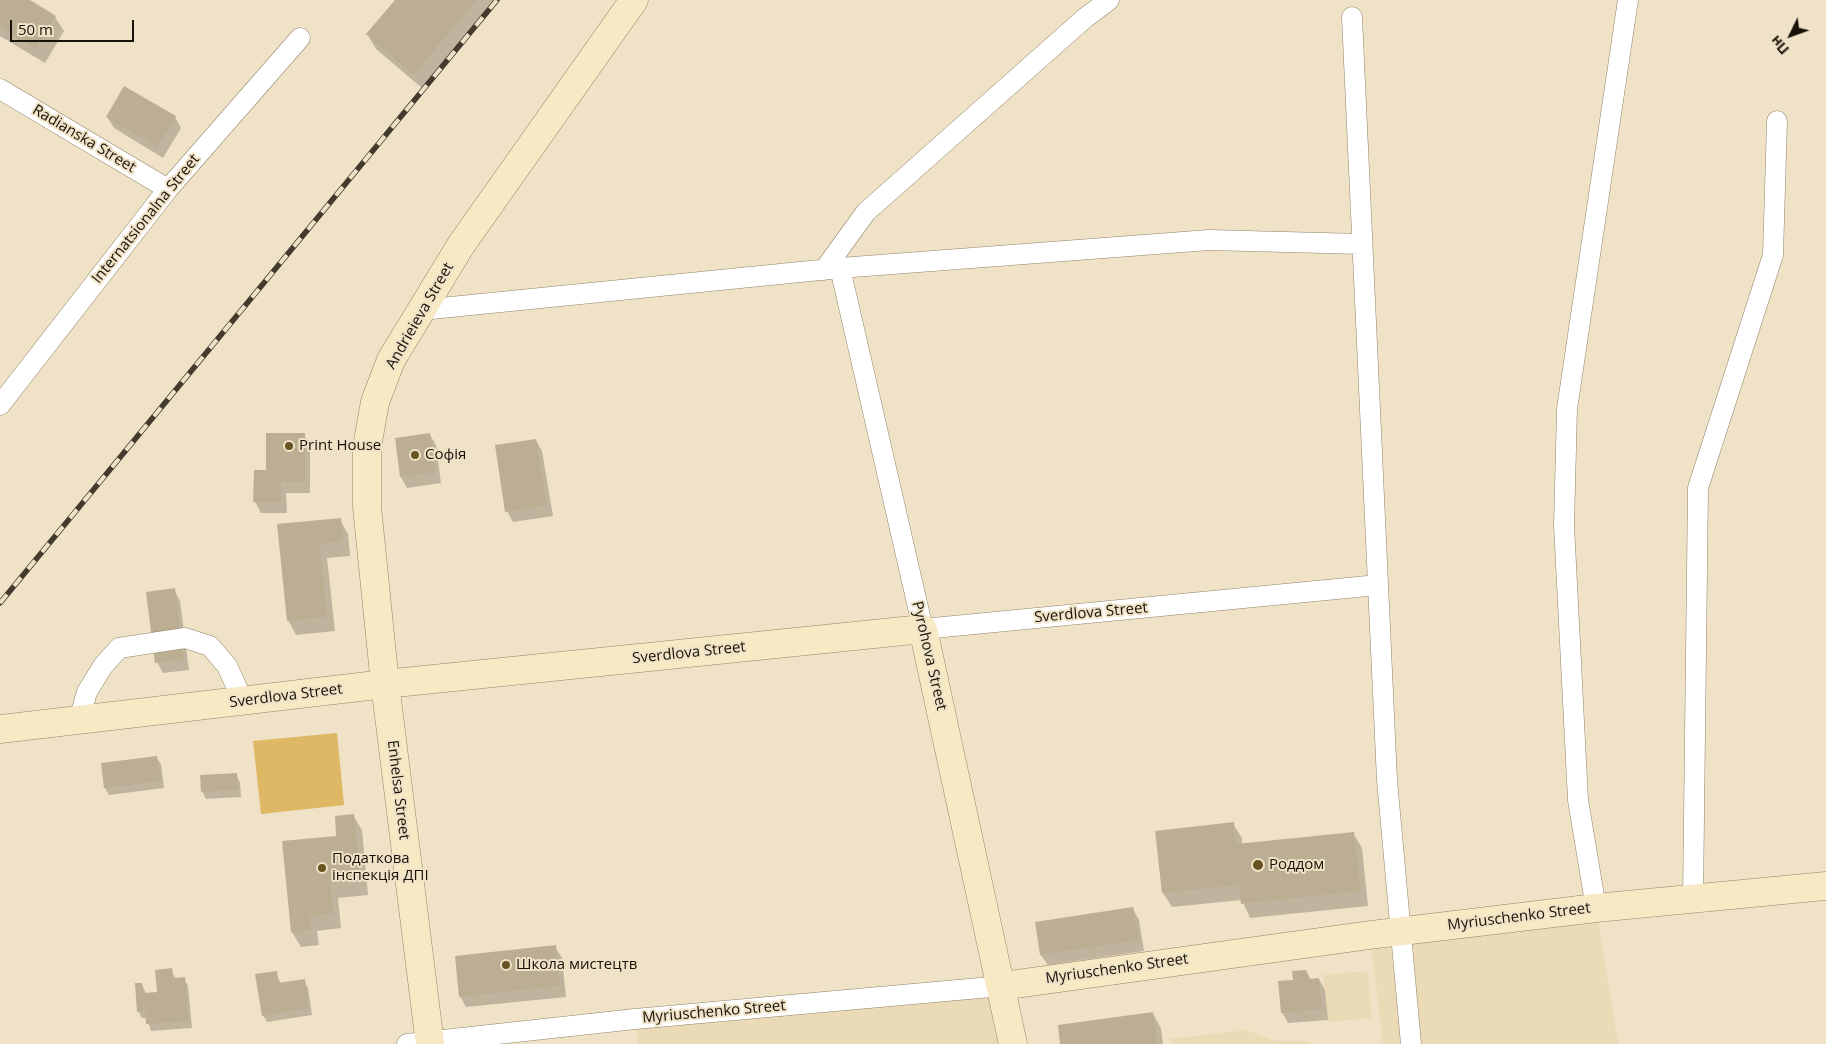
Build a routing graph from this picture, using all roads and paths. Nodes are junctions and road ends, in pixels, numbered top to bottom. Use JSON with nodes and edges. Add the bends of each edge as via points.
{"nodes":[{"id":1,"x":634,"y":0,"type":"edge"},
{"id":2,"x":1109,"y":0,"type":"edge"},
{"id":3,"x":1628,"y":0,"type":"edge"},
{"id":4,"x":1352,"y":17,"type":"dead end"},
{"id":5,"x":300,"y":38,"type":"dead end"},
{"id":6,"x":0,"y":89,"type":"edge"},
{"id":7,"x":1777,"y":121,"type":"dead end"},
{"id":8,"x":168,"y":188,"type":"junction"},
{"id":9,"x":1362,"y":244,"type":"junction"},
{"id":10,"x":832,"y":269,"type":"junction"},
{"id":11,"x":421,"y":310,"type":"junction"},
{"id":12,"x":0,"y":405,"type":"edge"},
{"id":13,"x":1378,"y":585,"type":"junction"},
{"id":14,"x":923,"y":629,"type":"junction"},
{"id":15,"x":385,"y":684,"type":"junction"},
{"id":16,"x":243,"y":701,"type":"junction"},
{"id":17,"x":80,"y":720,"type":"junction"},
{"id":18,"x":0,"y":729,"type":"edge"},
{"id":19,"x":1826,"y":886,"type":"edge"},
{"id":20,"x":1693,"y":899,"type":"junction"},
{"id":21,"x":1596,"y":908,"type":"junction"},
{"id":22,"x":1400,"y":932,"type":"junction"},
{"id":23,"x":1002,"y":986,"type":"junction"},
{"id":24,"x":422,"y":1043,"type":"edge"},
{"id":25,"x":1013,"y":1044,"type":"edge"},
{"id":26,"x":1411,"y":1044,"type":"edge"}],
"edges":[{"from":1,"to":11,"type":"street","name":"Andrieieva Street","via":[[461,245]]},
{"from":2,"to":10,"type":"street","via":[[1084,18],[866,212]]},
{"from":3,"to":21,"type":"street","via":[[1567,409],[1564,525],[1578,800]]},
{"from":4,"to":9,"type":"street"},
{"from":5,"to":8,"type":"street","name":"Internatsionalna Street"},
{"from":6,"to":8,"type":"street","name":"Radianska Street"},
{"from":7,"to":20,"type":"street","via":[[1773,255],[1698,488]]},
{"from":8,"to":12,"type":"street","name":"Internatsionalna Street"},
{"from":9,"to":10,"type":"street","via":[[1209,240]]},
{"from":9,"to":13,"type":"street"},
{"from":10,"to":11,"type":"street"},
{"from":10,"to":14,"type":"street","name":"Pyrohova Street"},
{"from":11,"to":15,"type":"street","name":"Andrieieva Street","via":[[391,360],[375,402],[367,447],[367,507]]},
{"from":13,"to":14,"type":"street","name":"Sverdlova Street"},
{"from":13,"to":22,"type":"street","via":[[1387,780]]},
{"from":14,"to":15,"type":"street","name":"Sverdlova Street"},
{"from":14,"to":23,"type":"street","name":"Pyrohova Street"},
{"from":15,"to":16,"type":"street","name":"Sverdlova Street"},
{"from":15,"to":24,"type":"street","name":"Enhelsa Street"},
{"from":16,"to":17,"type":"street","name":"Sverdlova Street"},
{"from":16,"to":17,"type":"street","via":[[227,666],[210,646],[185,638],[119,648],[87,692]]},
{"from":17,"to":18,"type":"street","name":"Sverdlova Street"},
{"from":19,"to":20,"type":"street","name":"Myriuschenko Street"},
{"from":20,"to":21,"type":"street","name":"Myriuschenko Street"},
{"from":21,"to":22,"type":"street","name":"Myriuschenko Street"},
{"from":22,"to":23,"type":"street","name":"Myriuschenko Street"},
{"from":22,"to":26,"type":"street"},
{"from":23,"to":24,"type":"street","name":"Myriuschenko Street"},
{"from":23,"to":25,"type":"street","name":"Pyrohova Street"}]}
